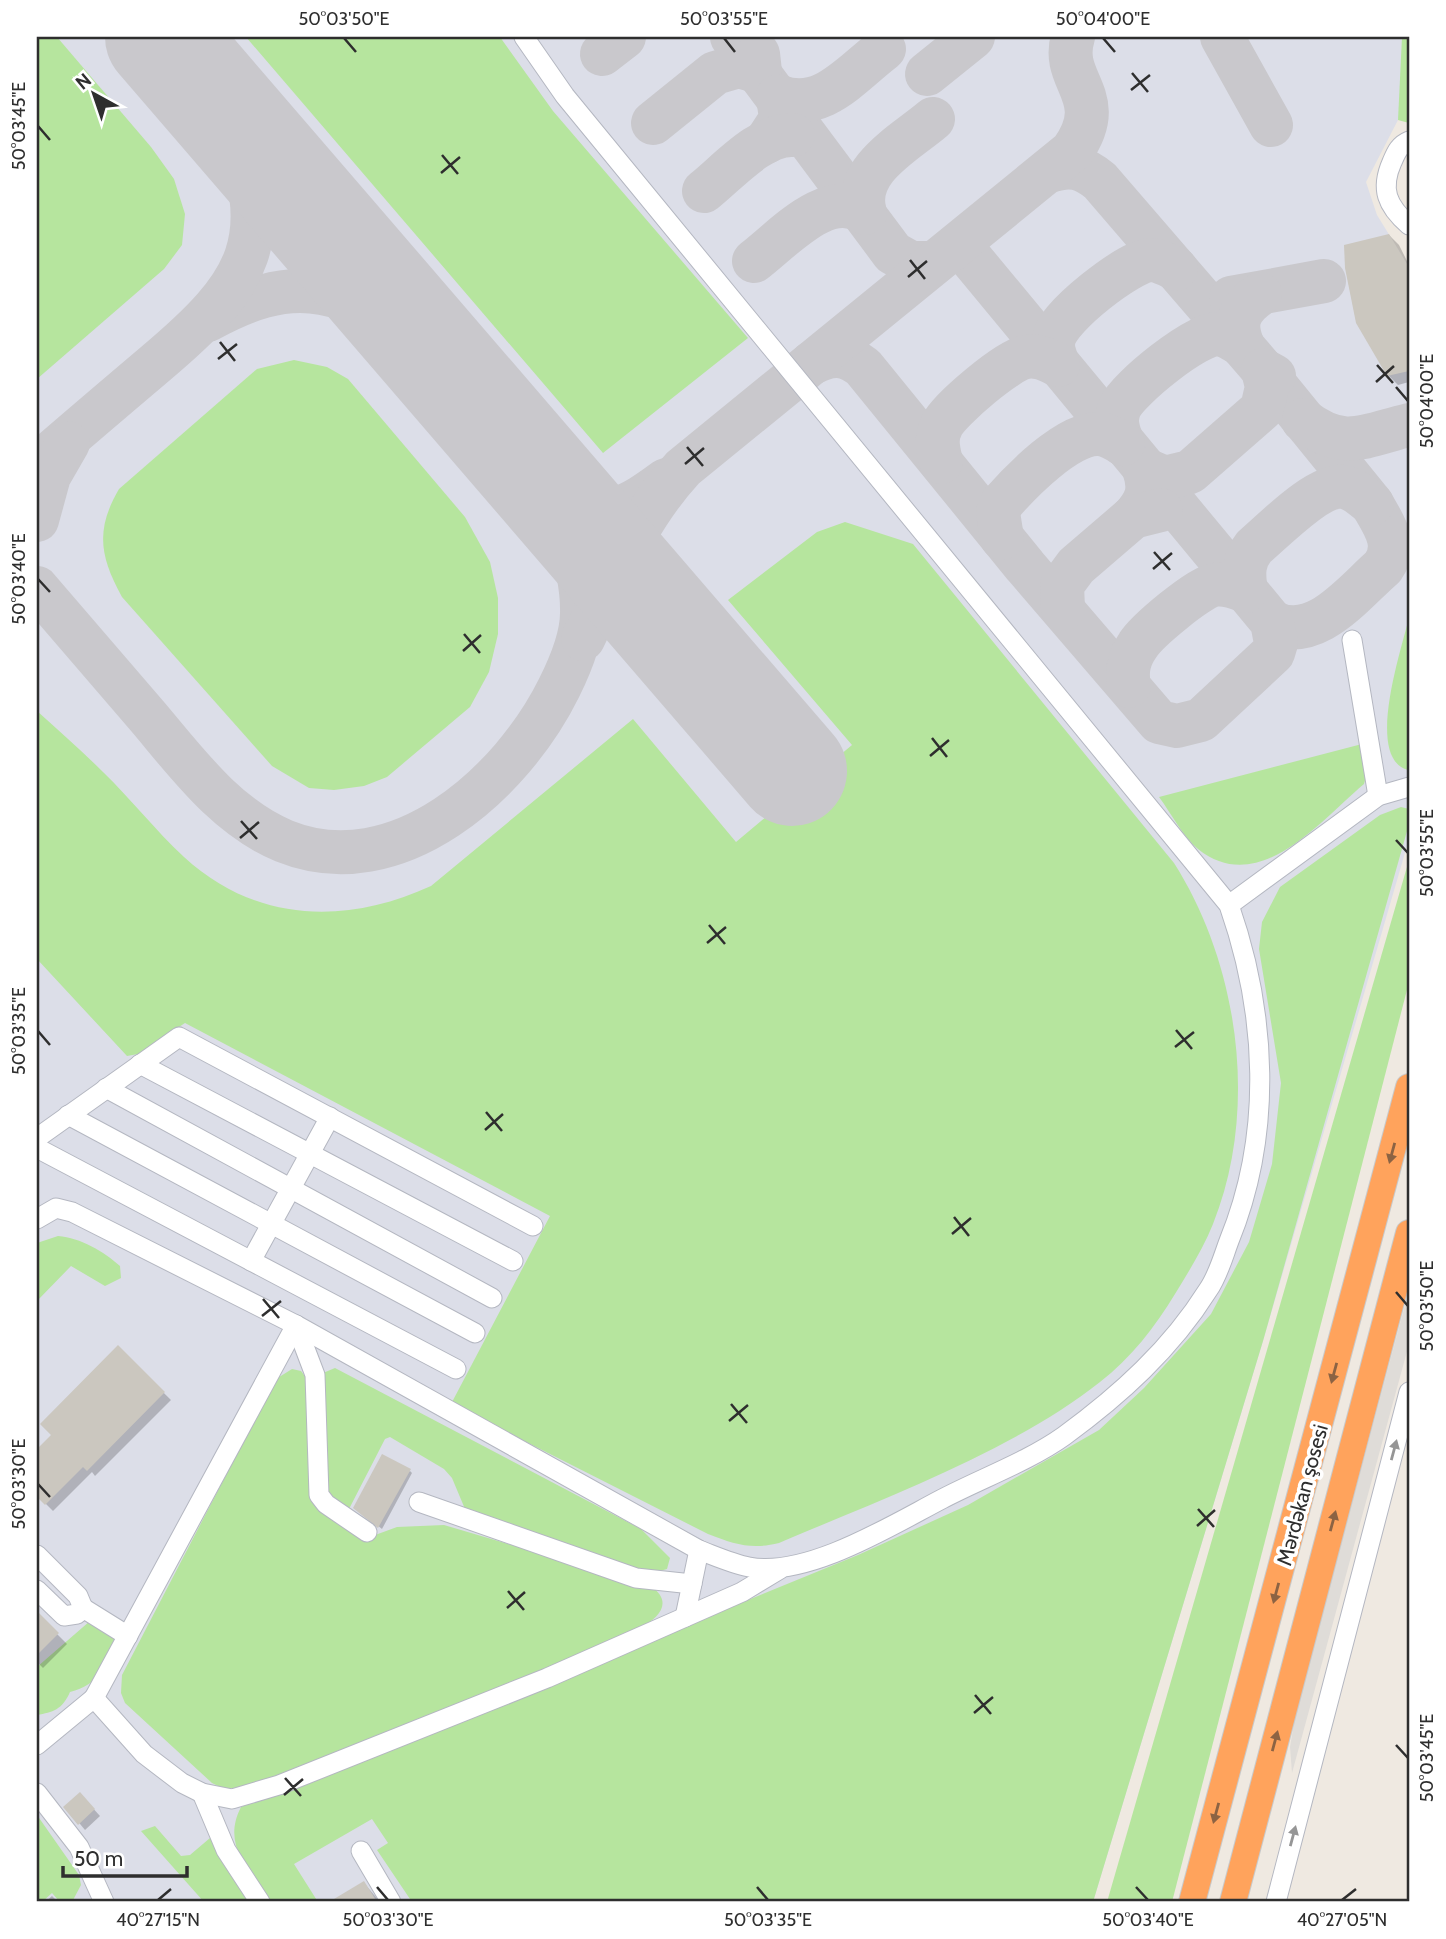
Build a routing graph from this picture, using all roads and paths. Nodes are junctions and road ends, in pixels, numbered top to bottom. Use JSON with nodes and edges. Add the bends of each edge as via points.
{"nodes":[{"id":1,"x":524,"y":37,"type":"edge"},
{"id":2,"x":1409,"y":141,"type":"edge"},
{"id":3,"x":1409,"y":225,"type":"edge"},
{"id":4,"x":1352,"y":640,"type":"dead end"},
{"id":5,"x":1409,"y":787,"type":"edge"},
{"id":6,"x":1378,"y":796,"type":"junction"},
{"id":7,"x":1229,"y":905,"type":"junction"},
{"id":8,"x":140,"y":1064,"type":"junction"},
{"id":9,"x":1409,"y":1087,"type":"edge"},
{"id":10,"x":106,"y":1088,"type":"junction"},
{"id":11,"x":68,"y":1115,"type":"junction"},
{"id":12,"x":330,"y":1117,"type":"junction"},
{"id":13,"x":37,"y":1138,"type":"edge"},
{"id":14,"x":37,"y":1148,"type":"edge"},
{"id":15,"x":310,"y":1154,"type":"junction"},
{"id":16,"x":291,"y":1188,"type":"junction"},
{"id":17,"x":37,"y":1219,"type":"edge"},
{"id":18,"x":271,"y":1224,"type":"junction"},
{"id":19,"x":533,"y":1226,"type":"dead end"},
{"id":20,"x":1409,"y":1233,"type":"edge"},
{"id":21,"x":251,"y":1261,"type":"junction"},
{"id":22,"x":513,"y":1261,"type":"dead end"},
{"id":23,"x":492,"y":1298,"type":"dead end"},
{"id":24,"x":296,"y":1325,"type":"junction"},
{"id":25,"x":475,"y":1333,"type":"dead end"},
{"id":26,"x":456,"y":1369,"type":"dead end"},
{"id":27,"x":1409,"y":1392,"type":"edge"},
{"id":28,"x":419,"y":1503,"type":"dead end"},
{"id":29,"x":367,"y":1532,"type":"dead end"},
{"id":30,"x":699,"y":1550,"type":"junction"},
{"id":31,"x":37,"y":1555,"type":"edge"},
{"id":32,"x":781,"y":1568,"type":"junction"},
{"id":33,"x":58,"y":1576,"type":"junction"},
{"id":34,"x":692,"y":1584,"type":"junction"},
{"id":35,"x":39,"y":1592,"type":"edge"},
{"id":36,"x":83,"y":1608,"type":"junction"},
{"id":37,"x":684,"y":1618,"type":"junction"},
{"id":38,"x":128,"y":1636,"type":"junction"},
{"id":39,"x":94,"y":1698,"type":"junction"},
{"id":40,"x":37,"y":1745,"type":"edge"},
{"id":41,"x":37,"y":1793,"type":"edge"},
{"id":42,"x":202,"y":1793,"type":"junction"},
{"id":43,"x":361,"y":1851,"type":"dead end"},
{"id":44,"x":104,"y":1902,"type":"edge"},
{"id":45,"x":260,"y":1902,"type":"edge"},
{"id":46,"x":391,"y":1902,"type":"edge"},
{"id":47,"x":1192,"y":1902,"type":"edge"},
{"id":48,"x":1233,"y":1902,"type":"edge"},
{"id":49,"x":1276,"y":1902,"type":"edge"}],
"edges":[{"from":1,"to":7,"type":"street","via":[[565,96]]},
{"from":2,"to":3,"type":"street","via":[[1397,152],[1385,178],[1392,207]]},
{"from":4,"to":6,"type":"street"},
{"from":5,"to":6,"type":"street"},
{"from":6,"to":7,"type":"street"},
{"from":7,"to":32,"type":"street","via":[[1259,1033],[1261,1100],[1241,1211],[1210,1288],[1165,1349],[1123,1390],[1061,1438],[887,1527],[815,1559]]},
{"from":8,"to":10,"type":"street"},
{"from":8,"to":12,"type":"street","via":[[179,1037]]},
{"from":8,"to":15,"type":"street"},
{"from":9,"to":47,"type":"highway","name":"Mərdəkan şosesi","one_way":true},
{"from":10,"to":11,"type":"street"},
{"from":10,"to":16,"type":"street"},
{"from":11,"to":13,"type":"street"},
{"from":11,"to":18,"type":"street"},
{"from":12,"to":15,"type":"street"},
{"from":12,"to":19,"type":"street"},
{"from":14,"to":21,"type":"street"},
{"from":15,"to":16,"type":"street"},
{"from":15,"to":22,"type":"street"},
{"from":16,"to":18,"type":"street"},
{"from":16,"to":23,"type":"street"},
{"from":17,"to":24,"type":"street","via":[[56,1208],[72,1212]]},
{"from":18,"to":21,"type":"street"},
{"from":18,"to":25,"type":"street"},
{"from":48,"to":20,"type":"highway","name":"Mərdəkan şosesi","one_way":true},
{"from":21,"to":26,"type":"street"},
{"from":24,"to":29,"type":"street","via":[[315,1375],[319,1495]]},
{"from":24,"to":30,"type":"street"},
{"from":24,"to":38,"type":"street"},
{"from":49,"to":27,"type":"street","one_way":true},
{"from":28,"to":34,"type":"street","via":[[636,1578]]},
{"from":30,"to":32,"type":"street","via":[[750,1567]]},
{"from":30,"to":34,"type":"street"},
{"from":31,"to":33,"type":"street"},
{"from":32,"to":37,"type":"street"},
{"from":33,"to":35,"type":"street"},
{"from":33,"to":36,"type":"street"},
{"from":34,"to":37,"type":"street"},
{"from":35,"to":36,"type":"street","via":[[64,1616]]},
{"from":36,"to":38,"type":"street"},
{"from":37,"to":42,"type":"street","via":[[279,1785],[232,1799]]},
{"from":38,"to":39,"type":"street"},
{"from":39,"to":40,"type":"street"},
{"from":39,"to":42,"type":"street","via":[[144,1754]]},
{"from":41,"to":44,"type":"street","via":[[79,1847]]},
{"from":42,"to":45,"type":"street","via":[[226,1850]]},
{"from":43,"to":46,"type":"street"}]}
